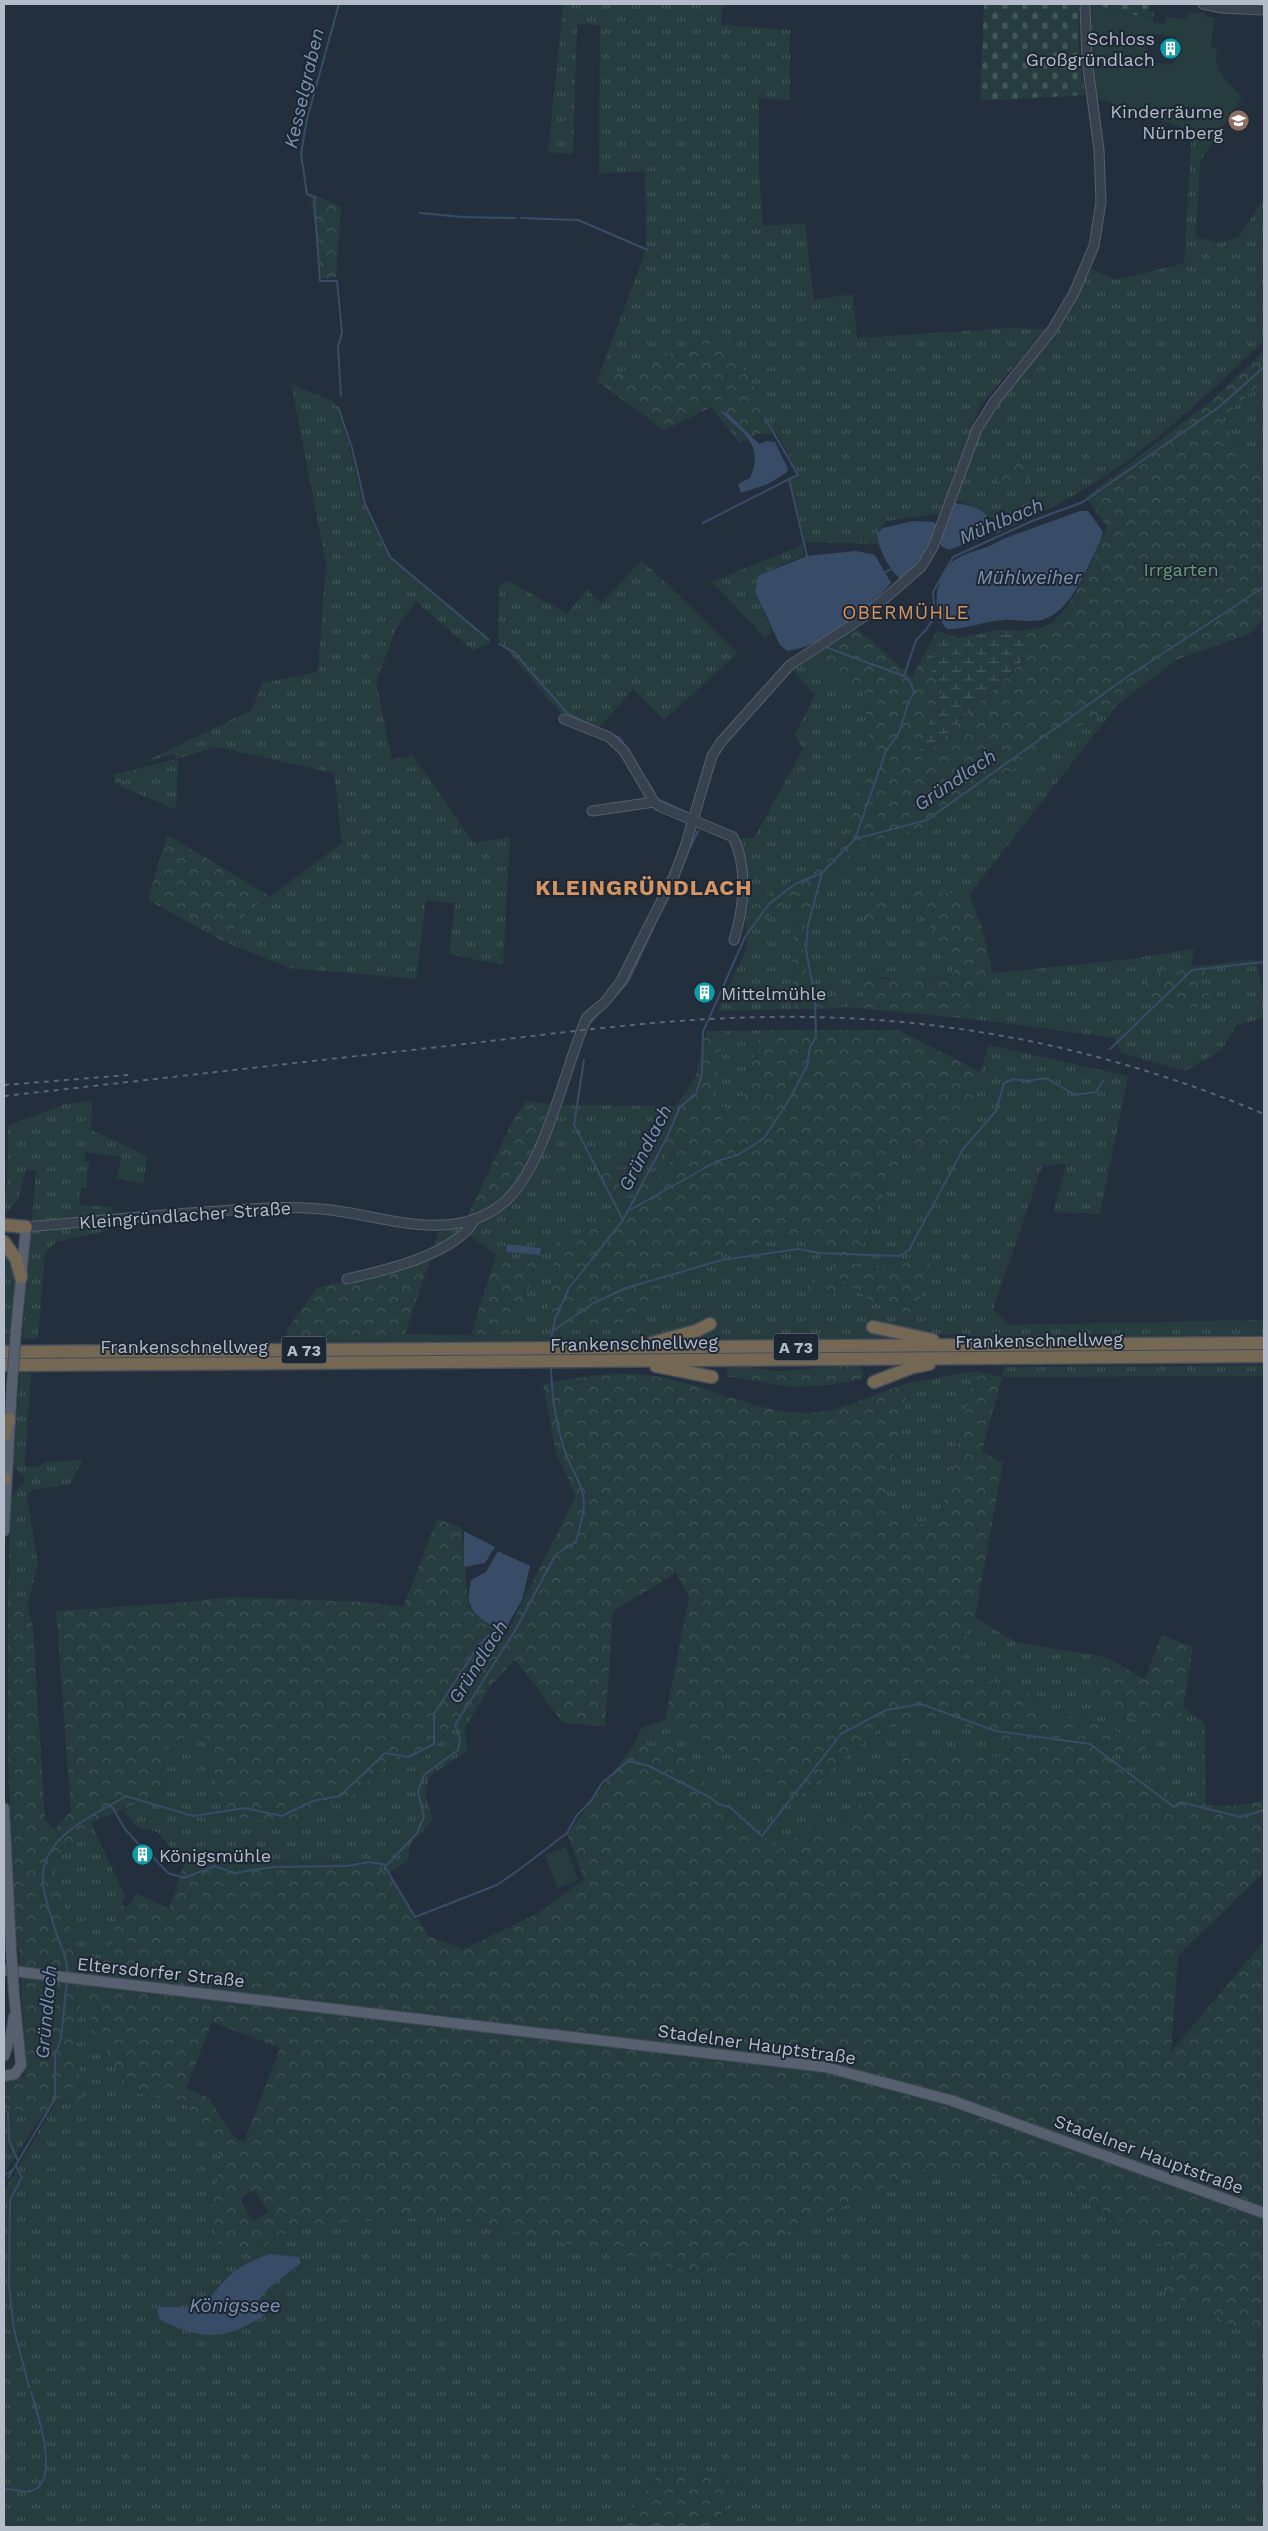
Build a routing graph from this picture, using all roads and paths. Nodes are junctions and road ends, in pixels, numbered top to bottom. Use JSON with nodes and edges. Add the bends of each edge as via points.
{"nodes":[{"id":1,"x":1086,"y":4,"type":"edge"},
{"id":2,"x":1203,"y":4,"type":"edge"},
{"id":3,"x":1264,"y":10,"type":"edge"},
{"id":4,"x":564,"y":719,"type":"dead end"},
{"id":5,"x":654,"y":802,"type":"junction"},
{"id":6,"x":592,"y":811,"type":"dead end"},
{"id":7,"x":692,"y":822,"type":"junction"},
{"id":8,"x":734,"y":940,"type":"dead end"},
{"id":9,"x":475,"y":1219,"type":"junction"},
{"id":10,"x":4,"y":1225,"type":"edge"},
{"id":11,"x":26,"y":1229,"type":"junction"},
{"id":12,"x":4,"y":1234,"type":"edge"},
{"id":13,"x":4,"y":1242,"type":"edge"},
{"id":14,"x":21,"y":1277,"type":"junction"},
{"id":15,"x":347,"y":1279,"type":"dead end"},
{"id":16,"x":710,"y":1324,"type":"dead end"},
{"id":17,"x":873,"y":1327,"type":"dead end"},
{"id":18,"x":1264,"y":1343,"type":"edge"},
{"id":19,"x":965,"y":1346,"type":"junction"},
{"id":20,"x":627,"y":1348,"type":"junction"},
{"id":21,"x":4,"y":1352,"type":"edge"},
{"id":22,"x":1264,"y":1356,"type":"edge"},
{"id":23,"x":959,"y":1358,"type":"junction"},
{"id":24,"x":622,"y":1361,"type":"junction"},
{"id":25,"x":4,"y":1365,"type":"edge"},
{"id":26,"x":712,"y":1377,"type":"dead end"},
{"id":27,"x":874,"y":1382,"type":"dead end"},
{"id":28,"x":8,"y":1419,"type":"junction"},
{"id":29,"x":4,"y":1435,"type":"edge"},
{"id":30,"x":4,"y":1481,"type":"edge"},
{"id":31,"x":4,"y":1523,"type":"edge"},
{"id":32,"x":4,"y":1531,"type":"edge"},
{"id":33,"x":4,"y":1808,"type":"edge"},
{"id":34,"x":4,"y":1844,"type":"edge"},
{"id":35,"x":5,"y":1873,"type":"edge"},
{"id":36,"x":4,"y":1970,"type":"edge"},
{"id":37,"x":315,"y":2006,"type":"joint"},
{"id":38,"x":16,"y":2008,"type":"junction"},
{"id":39,"x":4,"y":2056,"type":"edge"},
{"id":40,"x":4,"y":2076,"type":"edge"},
{"id":41,"x":1264,"y":2213,"type":"edge"}],
"edges":[{"from":1,"to":7,"type":"street","name":"Kleingründlacher Straße","via":[[1087,53],[1099,150],[1101,202],[1094,246],[1074,293],[1052,330],[977,428],[933,547],[924,562],[862,618],[790,665],[720,742],[712,756]]},
{"from":2,"to":3,"type":"street"},
{"from":4,"to":5,"type":"street","via":[[609,738],[624,751]]},
{"from":5,"to":6,"type":"street"},
{"from":5,"to":7,"type":"street"},
{"from":7,"to":8,"type":"street","via":[[726,832],[736,844],[742,871],[742,906]]},
{"from":7,"to":9,"type":"street","name":"Kleingründlacher Straße","via":[[674,876],[621,981],[605,1002],[587,1017],[532,1164],[502,1204]]},
{"from":9,"to":11,"type":"street","name":"Kleingründlacher Straße","via":[[450,1225],[421,1225],[286,1206]]},
{"from":9,"to":15,"type":"street","via":[[469,1229],[435,1251],[394,1269]]},
{"from":10,"to":11,"type":"highway"},
{"from":11,"to":12,"type":"highway"},
{"from":11,"to":14,"type":"main road"},
{"from":13,"to":14,"type":"highway","via":[[16,1259]]},
{"from":14,"to":28,"type":"main road","bridge":true},
{"from":16,"to":20,"type":"highway","via":[[682,1335]]},
{"from":17,"to":19,"type":"highway"},
{"from":18,"to":19,"type":"highway","name":"Frankenschnellweg","number":"A 73"},
{"from":19,"to":20,"type":"highway","name":"Frankenschnellweg","number":"A 73"},
{"from":20,"to":21,"type":"highway","name":"Frankenschnellweg","number":"A 73"},
{"from":22,"to":23,"type":"highway","name":"Frankenschnellweg","number":"A 73"},
{"from":23,"to":24,"type":"highway","name":"Frankenschnellweg","number":"A 73"},
{"from":23,"to":27,"type":"highway","via":[[913,1367]]},
{"from":24,"to":25,"type":"highway","name":"Frankenschnellweg","number":"A 73"},
{"from":24,"to":26,"type":"highway"},
{"from":28,"to":29,"type":"highway"},
{"from":28,"to":30,"type":"main road"},
{"from":30,"to":31,"type":"main road"},
{"from":31,"to":32,"type":"main road"},
{"from":33,"to":34,"type":"main road"},
{"from":34,"to":35,"type":"main road"},
{"from":35,"to":38,"type":"main road","bridge":true},
{"from":36,"to":37,"type":"main road","name":"Eltersdorfer Straße"},
{"from":37,"to":41,"type":"main road","name":"Stadelner Hauptstraße","via":[[791,2061],[849,2072],[959,2103]]},
{"from":38,"to":39,"type":"main road"},
{"from":38,"to":40,"type":"main road","via":[[21,2064],[15,2074]]}]}
